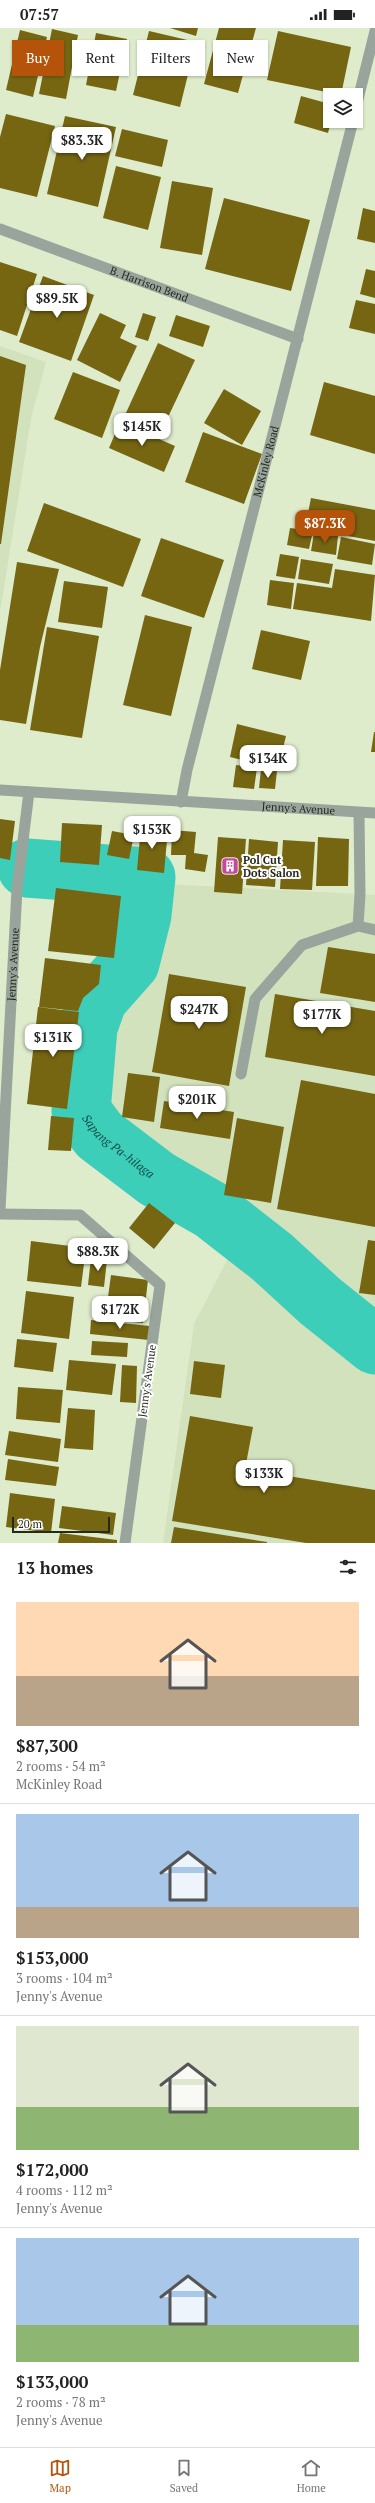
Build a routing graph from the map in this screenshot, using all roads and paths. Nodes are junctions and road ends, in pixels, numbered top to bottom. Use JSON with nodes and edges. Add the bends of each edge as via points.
{"nodes":[{"id":1,"x":375,"y":31,"type":"edge"},
{"id":2,"x":361,"y":88,"type":"edge"},
{"id":3,"x":351,"y":128,"type":"edge"},
{"id":4,"x":0,"y":229,"type":"edge"},
{"id":5,"x":298,"y":339,"type":"junction"},
{"id":6,"x":0,"y":790,"type":"edge"},
{"id":7,"x":29,"y":792,"type":"junction"},
{"id":8,"x":182,"y":802,"type":"junction"},
{"id":9,"x":375,"y":813,"type":"edge"},
{"id":10,"x":359,"y":814,"type":"junction"},
{"id":11,"x":358,"y":926,"type":"junction"},
{"id":12,"x":375,"y":930,"type":"edge"},
{"id":13,"x":241,"y":1074,"type":"dead end"},
{"id":14,"x":0,"y":1210,"type":"edge"},
{"id":15,"x":0,"y":1214,"type":"edge"},
{"id":16,"x":125,"y":1543,"type":"edge"}],
"edges":[{"from":1,"to":2,"type":"street"},
{"from":3,"to":5,"type":"street","name":"McKinley Road"},
{"from":4,"to":5,"type":"street","name":"B. Harrison Bend"},
{"from":5,"to":8,"type":"street","name":"McKinley Road","via":[[187,770]]},
{"from":6,"to":7,"type":"street","name":"Jenny's Avenue"},
{"from":7,"to":8,"type":"street","name":"Jenny's Avenue"},
{"from":7,"to":14,"type":"street","name":"Jenny's Avenue","via":[[17,889]]},
{"from":8,"to":10,"type":"street","name":"Jenny's Avenue"},
{"from":9,"to":10,"type":"street","name":"Jenny's Avenue"},
{"from":10,"to":11,"type":"street"},
{"from":11,"to":12,"type":"street"},
{"from":11,"to":13,"type":"street","via":[[302,945],[255,999]]},
{"from":15,"to":16,"type":"street","name":"Jenny's Avenue","via":[[80,1215],[160,1285]]}]}
